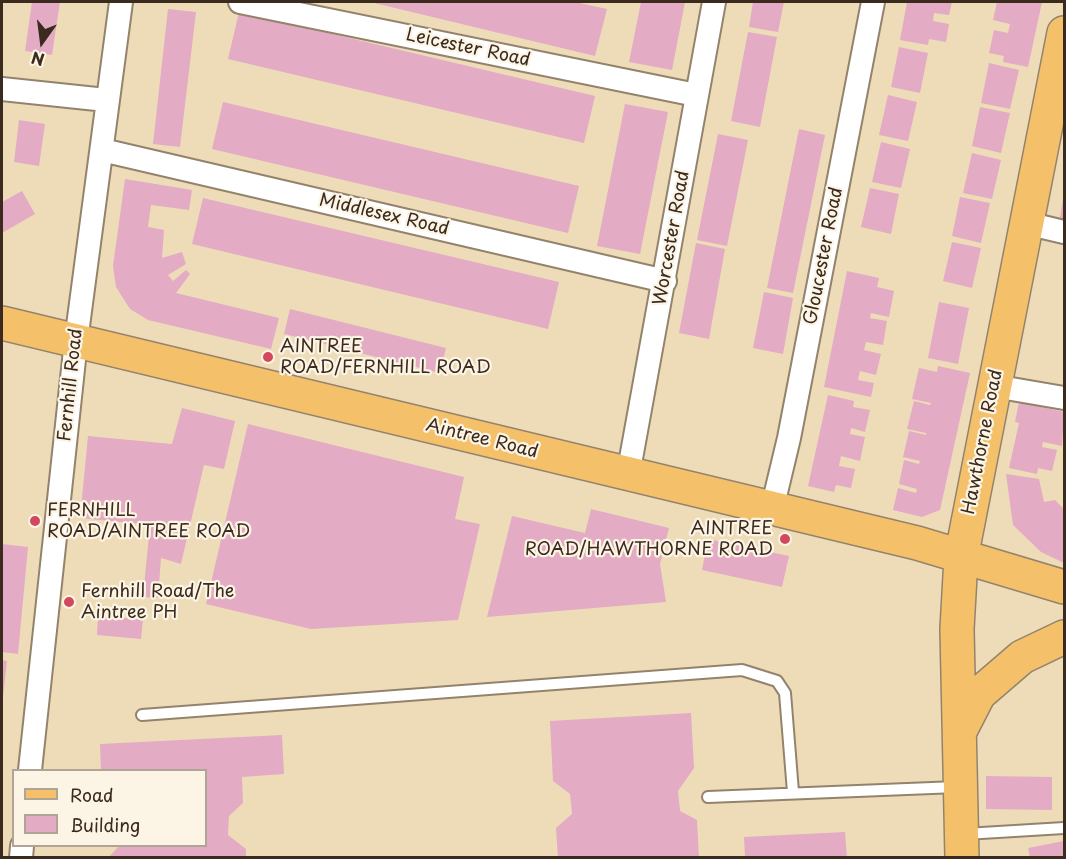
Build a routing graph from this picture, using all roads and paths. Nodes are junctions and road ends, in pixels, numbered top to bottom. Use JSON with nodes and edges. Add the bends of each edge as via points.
{"nodes":[{"id":1,"x":121,"y":2,"type":"edge"},
{"id":2,"x":240,"y":2,"type":"edge"},
{"id":3,"x":714,"y":2,"type":"edge"},
{"id":4,"x":873,"y":2,"type":"edge"},
{"id":5,"x":1065,"y":33,"type":"edge"},
{"id":6,"x":1060,"y":83,"type":"edge"},
{"id":7,"x":2,"y":88,"type":"edge"},
{"id":8,"x":696,"y":95,"type":"junction"},
{"id":9,"x":106,"y":100,"type":"junction"},
{"id":10,"x":102,"y":150,"type":"junction"},
{"id":11,"x":1026,"y":223,"type":"junction"},
{"id":12,"x":1065,"y":232,"type":"edge"},
{"id":13,"x":665,"y":281,"type":"junction"},
{"id":14,"x":2,"y":323,"type":"edge"},
{"id":15,"x":76,"y":341,"type":"junction"},
{"id":16,"x":994,"y":386,"type":"junction"},
{"id":17,"x":1065,"y":398,"type":"edge"},
{"id":18,"x":628,"y":475,"type":"junction"},
{"id":19,"x":772,"y":509,"type":"junction"},
{"id":20,"x":961,"y":558,"type":"junction"},
{"id":21,"x":1065,"y":587,"type":"edge"},
{"id":22,"x":1065,"y":637,"type":"edge"},
{"id":23,"x":142,"y":715,"type":"dead end"},
{"id":24,"x":959,"y":733,"type":"junction"},
{"id":25,"x":30,"y":769,"type":"edge"},
{"id":26,"x":960,"y":787,"type":"junction"},
{"id":27,"x":793,"y":792,"type":"junction"},
{"id":28,"x":708,"y":797,"type":"dead end"},
{"id":29,"x":1065,"y":828,"type":"edge"},
{"id":30,"x":962,"y":846,"type":"edge"}],
"edges":[{"from":1,"to":9,"type":"street","name":"Fernhill Road"},
{"from":2,"to":8,"type":"street","name":"Leicester Road"},
{"from":3,"to":8,"type":"street","name":"Worcester Road"},
{"from":4,"to":19,"type":"street","name":"Gloucester Road"},
{"from":5,"to":6,"type":"main road","name":"Hawthorne Road"},
{"from":6,"to":11,"type":"main road","name":"Hawthorne Road"},
{"from":7,"to":9,"type":"street"},
{"from":8,"to":13,"type":"street","name":"Worcester Road"},
{"from":9,"to":10,"type":"street","name":"Fernhill Road"},
{"from":10,"to":13,"type":"street","name":"Middlesex Road"},
{"from":10,"to":15,"type":"street","name":"Fernhill Road"},
{"from":11,"to":12,"type":"street"},
{"from":11,"to":16,"type":"main road","name":"Hawthorne Road"},
{"from":13,"to":18,"type":"street","name":"Worcester Road"},
{"from":14,"to":15,"type":"main road","name":"Aintree Road"},
{"from":15,"to":18,"type":"main road","name":"Aintree Road"},
{"from":15,"to":25,"type":"street","name":"Fernhill Road"},
{"from":16,"to":17,"type":"street"},
{"from":16,"to":20,"type":"main road","name":"Hawthorne Road"},
{"from":18,"to":19,"type":"main road","name":"Aintree Road"},
{"from":19,"to":20,"type":"main road","name":"Aintree Road","via":[[917,543]]},
{"from":20,"to":21,"type":"main road","name":"Aintree Road"},
{"from":20,"to":24,"type":"main road","name":"Hawthorne Road","via":[[957,629]]},
{"from":22,"to":24,"type":"main road","via":[[1022,657],[979,694]]},
{"from":23,"to":27,"type":"lane","via":[[742,670],[777,681],[785,693]]},
{"from":24,"to":26,"type":"main road","name":"Hawthorne Road"},
{"from":26,"to":27,"type":"lane"},
{"from":26,"to":30,"type":"main road","name":"Hawthorne Road"},
{"from":27,"to":28,"type":"lane"},
{"from":29,"to":30,"type":"lane"}]}
